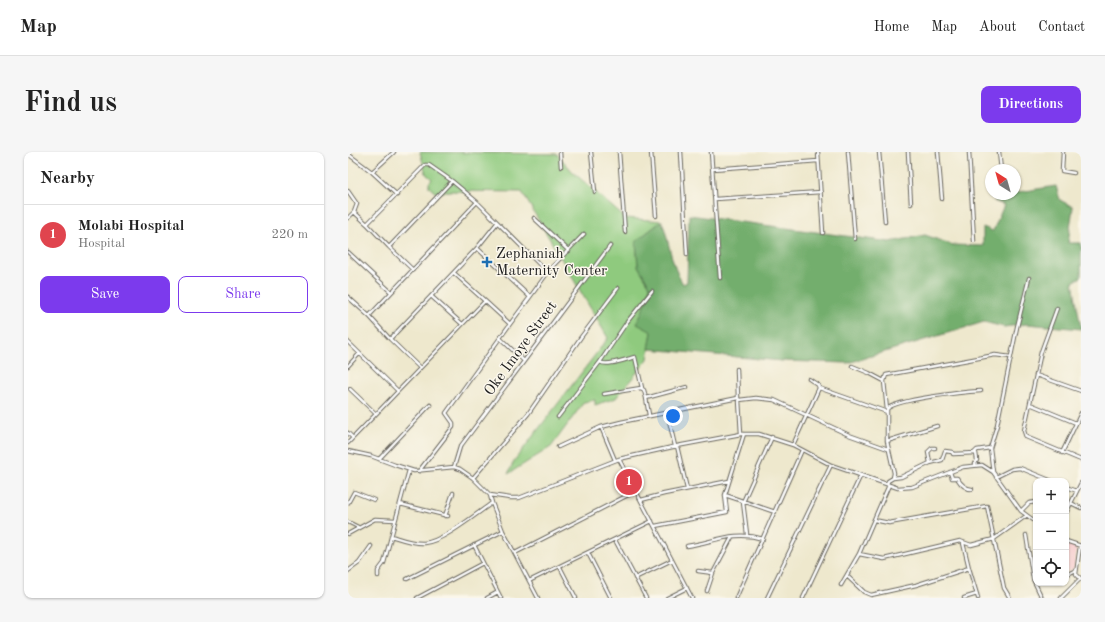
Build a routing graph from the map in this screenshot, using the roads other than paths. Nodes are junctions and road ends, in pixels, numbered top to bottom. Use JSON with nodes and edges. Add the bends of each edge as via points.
{"nodes":[{"id":1,"x":394,"y":152,"type":"edge"},
{"id":2,"x":560,"y":152,"type":"edge"},
{"id":3,"x":590,"y":152,"type":"edge"},
{"id":4,"x":619,"y":152,"type":"edge"},
{"id":5,"x":651,"y":152,"type":"edge"},
{"id":6,"x":681,"y":152,"type":"edge"},
{"id":7,"x":711,"y":152,"type":"edge"},
{"id":8,"x":818,"y":152,"type":"edge"},
{"id":9,"x":848,"y":152,"type":"edge"},
{"id":10,"x":879,"y":152,"type":"edge"},
{"id":11,"x":908,"y":152,"type":"edge"},
{"id":12,"x":938,"y":152,"type":"edge"},
{"id":13,"x":969,"y":152,"type":"edge"},
{"id":14,"x":999,"y":152,"type":"edge"},
{"id":15,"x":1063,"y":152,"type":"edge"},
{"id":16,"x":348,"y":154,"type":"edge"},
{"id":17,"x":818,"y":162,"type":"junction"},
{"id":18,"x":1000,"y":164,"type":"edge"},
{"id":19,"x":561,"y":167,"type":"dead end"},
{"id":20,"x":713,"y":169,"type":"junction"},
{"id":21,"x":372,"y":172,"type":"junction"},
{"id":22,"x":1074,"y":173,"type":"dead end"},
{"id":23,"x":452,"y":181,"type":"junction"},
{"id":24,"x":348,"y":191,"type":"edge"},
{"id":25,"x":595,"y":192,"type":"dead end"},
{"id":26,"x":821,"y":192,"type":"junction"},
{"id":27,"x":396,"y":194,"type":"junction"},
{"id":28,"x":942,"y":199,"type":"dead end"},
{"id":29,"x":715,"y":200,"type":"junction"},
{"id":30,"x":477,"y":202,"type":"junction"},
{"id":31,"x":911,"y":204,"type":"dead end"},
{"id":32,"x":354,"y":212,"type":"junction"},
{"id":33,"x":656,"y":216,"type":"dead end"},
{"id":34,"x":348,"y":218,"type":"edge"},
{"id":35,"x":534,"y":218,"type":"dead end"},
{"id":36,"x":885,"y":222,"type":"dead end"},
{"id":37,"x":497,"y":223,"type":"junction"},
{"id":38,"x":367,"y":224,"type":"junction"},
{"id":39,"x":625,"y":232,"type":"dead end"},
{"id":40,"x":823,"y":233,"type":"dead end"},
{"id":41,"x":584,"y":234,"type":"dead end"},
{"id":42,"x":855,"y":239,"type":"dead end"},
{"id":43,"x":974,"y":241,"type":"dead end"},
{"id":44,"x":610,"y":246,"type":"dead end"},
{"id":45,"x":389,"y":247,"type":"junction"},
{"id":46,"x":477,"y":248,"type":"junction"},
{"id":47,"x":569,"y":251,"type":"junction"},
{"id":48,"x":348,"y":252,"type":"edge"},
{"id":49,"x":687,"y":255,"type":"dead end"},
{"id":50,"x":412,"y":270,"type":"junction"},
{"id":51,"x":547,"y":272,"type":"junction"},
{"id":52,"x":454,"y":273,"type":"junction"},
{"id":53,"x":720,"y":278,"type":"dead end"},
{"id":54,"x":1029,"y":278,"type":"dead end"},
{"id":55,"x":618,"y":288,"type":"dead end"},
{"id":56,"x":652,"y":291,"type":"dead end"},
{"id":57,"x":391,"y":292,"type":"junction"},
{"id":58,"x":431,"y":296,"type":"junction"},
{"id":59,"x":348,"y":297,"type":"edge"},
{"id":60,"x":530,"y":297,"type":"junction"},
{"id":61,"x":485,"y":301,"type":"junction"},
{"id":62,"x":1057,"y":308,"type":"dead end"},
{"id":63,"x":369,"y":316,"type":"junction"},
{"id":64,"x":462,"y":324,"type":"junction"},
{"id":65,"x":510,"y":324,"type":"junction"},
{"id":66,"x":500,"y":338,"type":"junction"},
{"id":67,"x":390,"y":339,"type":"junction"},
{"id":68,"x":348,"y":342,"type":"edge"},
{"id":69,"x":360,"y":354,"type":"junction"},
{"id":70,"x":1010,"y":357,"type":"junction"},
{"id":71,"x":524,"y":361,"type":"junction"},
{"id":72,"x":600,"y":362,"type":"junction"},
{"id":73,"x":348,"y":366,"type":"edge"},
{"id":74,"x":852,"y":366,"type":"dead end"},
{"id":75,"x":420,"y":368,"type":"junction"},
{"id":76,"x":737,"y":369,"type":"dead end"},
{"id":77,"x":1036,"y":375,"type":"junction"},
{"id":78,"x":809,"y":379,"type":"dead end"},
{"id":79,"x":884,"y":381,"type":"junction"},
{"id":80,"x":687,"y":387,"type":"dead end"},
{"id":81,"x":642,"y":388,"type":"junction"},
{"id":82,"x":819,"y":388,"type":"junction"},
{"id":83,"x":350,"y":389,"type":"dead end"},
{"id":84,"x":398,"y":391,"type":"junction"},
{"id":85,"x":981,"y":391,"type":"dead end"},
{"id":86,"x":1081,"y":391,"type":"edge"},
{"id":87,"x":604,"y":394,"type":"dead end"},
{"id":88,"x":646,"y":398,"type":"junction"},
{"id":89,"x":738,"y":399,"type":"junction"},
{"id":90,"x":1030,"y":404,"type":"junction"},
{"id":91,"x":430,"y":405,"type":"dead end"},
{"id":92,"x":887,"y":411,"type":"junction"},
{"id":93,"x":667,"y":412,"type":"junction"},
{"id":94,"x":1081,"y":413,"type":"edge"},
{"id":95,"x":376,"y":414,"type":"junction"},
{"id":96,"x":808,"y":414,"type":"junction"},
{"id":97,"x":649,"y":415,"type":"junction"},
{"id":98,"x":558,"y":417,"type":"dead end"},
{"id":99,"x":1076,"y":423,"type":"junction"},
{"id":100,"x":937,"y":426,"type":"dead end"},
{"id":101,"x":601,"y":427,"type":"junction"},
{"id":102,"x":348,"y":432,"type":"edge"},
{"id":103,"x":743,"y":434,"type":"junction"},
{"id":104,"x":352,"y":437,"type":"junction"},
{"id":105,"x":772,"y":437,"type":"junction"},
{"id":106,"x":887,"y":441,"type":"junction"},
{"id":107,"x":348,"y":443,"type":"edge"},
{"id":108,"x":793,"y":445,"type":"junction"},
{"id":109,"x":676,"y":446,"type":"junction"},
{"id":110,"x":558,"y":447,"type":"dead end"},
{"id":111,"x":935,"y":448,"type":"dead end"},
{"id":112,"x":990,"y":448,"type":"junction"},
{"id":113,"x":888,"y":449,"type":"junction"},
{"id":114,"x":802,"y":450,"type":"junction"},
{"id":115,"x":348,"y":451,"type":"edge"},
{"id":116,"x":973,"y":453,"type":"junction"},
{"id":117,"x":1062,"y":453,"type":"junction"},
{"id":118,"x":379,"y":459,"type":"junction"},
{"id":119,"x":619,"y":459,"type":"junction"},
{"id":120,"x":615,"y":460,"type":"junction"},
{"id":121,"x":1081,"y":460,"type":"edge"},
{"id":122,"x":930,"y":463,"type":"junction"},
{"id":123,"x":831,"y":464,"type":"junction"},
{"id":124,"x":975,"y":464,"type":"junction"},
{"id":125,"x":454,"y":467,"type":"junction"},
{"id":126,"x":409,"y":470,"type":"junction"},
{"id":127,"x":419,"y":471,"type":"junction"},
{"id":128,"x":950,"y":472,"type":"junction"},
{"id":129,"x":993,"y":472,"type":"junction"},
{"id":130,"x":861,"y":475,"type":"junction"},
{"id":131,"x":996,"y":477,"type":"junction"},
{"id":132,"x":473,"y":478,"type":"junction"},
{"id":133,"x":893,"y":478,"type":"junction"},
{"id":134,"x":1045,"y":478,"type":"edge"},
{"id":135,"x":729,"y":481,"type":"junction"},
{"id":136,"x":1081,"y":483,"type":"edge"},
{"id":137,"x":888,"y":485,"type":"junction"},
{"id":138,"x":1069,"y":488,"type":"edge"},
{"id":139,"x":687,"y":489,"type":"junction"},
{"id":140,"x":972,"y":489,"type":"dead end"},
{"id":141,"x":636,"y":491,"type":"junction"},
{"id":142,"x":1077,"y":491,"type":"junction"},
{"id":143,"x":453,"y":494,"type":"dead end"},
{"id":144,"x":490,"y":495,"type":"junction"},
{"id":145,"x":725,"y":495,"type":"junction"},
{"id":146,"x":374,"y":500,"type":"dead end"},
{"id":147,"x":641,"y":500,"type":"junction"},
{"id":148,"x":744,"y":500,"type":"junction"},
{"id":149,"x":1033,"y":502,"type":"edge"},
{"id":150,"x":348,"y":503,"type":"edge"},
{"id":151,"x":400,"y":504,"type":"junction"},
{"id":152,"x":492,"y":504,"type":"junction"},
{"id":153,"x":1071,"y":504,"type":"junction"},
{"id":154,"x":1069,"y":508,"type":"edge"},
{"id":155,"x":1081,"y":508,"type":"edge"},
{"id":156,"x":1021,"y":511,"type":"junction"},
{"id":157,"x":775,"y":512,"type":"junction"},
{"id":158,"x":1026,"y":516,"type":"junction"},
{"id":159,"x":395,"y":520,"type":"junction"},
{"id":160,"x":874,"y":520,"type":"junction"},
{"id":161,"x":1033,"y":520,"type":"edge"},
{"id":162,"x":652,"y":521,"type":"junction"},
{"id":163,"x":348,"y":522,"type":"edge"},
{"id":164,"x":655,"y":526,"type":"junction"},
{"id":165,"x":359,"y":528,"type":"junction"},
{"id":166,"x":503,"y":531,"type":"junction"},
{"id":167,"x":348,"y":534,"type":"edge"},
{"id":168,"x":747,"y":534,"type":"junction"},
{"id":169,"x":1026,"y":534,"type":"dead end"},
{"id":170,"x":391,"y":536,"type":"junction"},
{"id":171,"x":732,"y":536,"type":"junction"},
{"id":172,"x":763,"y":539,"type":"junction"},
{"id":173,"x":994,"y":539,"type":"junction"},
{"id":174,"x":615,"y":540,"type":"junction"},
{"id":175,"x":1069,"y":541,"type":"edge"},
{"id":176,"x":963,"y":543,"type":"junction"},
{"id":177,"x":474,"y":545,"type":"junction"},
{"id":178,"x":371,"y":546,"type":"dead end"},
{"id":179,"x":688,"y":546,"type":"dead end"},
{"id":180,"x":1081,"y":546,"type":"edge"},
{"id":181,"x":515,"y":553,"type":"junction"},
{"id":182,"x":588,"y":553,"type":"junction"},
{"id":183,"x":858,"y":554,"type":"junction"},
{"id":184,"x":672,"y":560,"type":"junction"},
{"id":185,"x":483,"y":564,"type":"junction"},
{"id":186,"x":560,"y":567,"type":"junction"},
{"id":187,"x":969,"y":568,"type":"junction"},
{"id":188,"x":1076,"y":570,"type":"junction"},
{"id":189,"x":348,"y":571,"type":"edge"},
{"id":190,"x":698,"y":571,"type":"dead end"},
{"id":191,"x":713,"y":573,"type":"junction"},
{"id":192,"x":1069,"y":574,"type":"edge"},
{"id":193,"x":378,"y":576,"type":"dead end"},
{"id":194,"x":847,"y":576,"type":"junction"},
{"id":195,"x":407,"y":578,"type":"dead end"},
{"id":196,"x":635,"y":578,"type":"junction"},
{"id":197,"x":1081,"y":579,"type":"edge"},
{"id":198,"x":530,"y":581,"type":"junction"},
{"id":199,"x":841,"y":585,"type":"dead end"},
{"id":200,"x":687,"y":588,"type":"junction"},
{"id":201,"x":707,"y":591,"type":"dead end"},
{"id":202,"x":498,"y":592,"type":"junction"},
{"id":203,"x":977,"y":594,"type":"junction"},
{"id":204,"x":872,"y":596,"type":"edge"},
{"id":205,"x":417,"y":598,"type":"edge"},
{"id":206,"x":487,"y":598,"type":"edge"},
{"id":207,"x":501,"y":598,"type":"edge"},
{"id":208,"x":538,"y":598,"type":"edge"},
{"id":209,"x":576,"y":598,"type":"edge"},
{"id":210,"x":611,"y":598,"type":"edge"},
{"id":211,"x":646,"y":598,"type":"edge"},
{"id":212,"x":667,"y":598,"type":"edge"},
{"id":213,"x":692,"y":598,"type":"edge"},
{"id":214,"x":736,"y":598,"type":"edge"},
{"id":215,"x":767,"y":598,"type":"edge"},
{"id":216,"x":803,"y":598,"type":"edge"},
{"id":217,"x":964,"y":598,"type":"edge"},
{"id":218,"x":978,"y":598,"type":"edge"},
{"id":219,"x":1010,"y":598,"type":"edge"},
{"id":220,"x":1042,"y":598,"type":"edge"},
{"id":221,"x":1061,"y":598,"type":"edge"}],
"edges":[{"from":1,"to":21,"type":"street"},
{"from":2,"to":19,"type":"street"},
{"from":3,"to":25,"type":"street"},
{"from":4,"to":39,"type":"street"},
{"from":5,"to":33,"type":"street"},
{"from":6,"to":49,"type":"street"},
{"from":7,"to":20,"type":"street"},
{"from":8,"to":17,"type":"street"},
{"from":9,"to":42,"type":"street"},
{"from":10,"to":36,"type":"street"},
{"from":11,"to":31,"type":"street"},
{"from":12,"to":28,"type":"street"},
{"from":13,"to":43,"type":"street"},
{"from":14,"to":18,"type":"street"},
{"from":15,"to":22,"type":"street","via":[[1062,171]]},
{"from":16,"to":21,"type":"street"},
{"from":17,"to":20,"type":"street"},
{"from":17,"to":26,"type":"street"},
{"from":20,"to":29,"type":"street"},
{"from":21,"to":27,"type":"street"},
{"from":23,"to":27,"type":"street","via":[[427,164]]},
{"from":23,"to":30,"type":"street"},
{"from":23,"to":45,"type":"street"},
{"from":24,"to":32,"type":"street","via":[[356,201]]},
{"from":26,"to":29,"type":"street"},
{"from":26,"to":40,"type":"street"},
{"from":27,"to":38,"type":"street"},
{"from":29,"to":53,"type":"street"},
{"from":30,"to":37,"type":"street"},
{"from":30,"to":50,"type":"street"},
{"from":32,"to":34,"type":"street"},
{"from":32,"to":38,"type":"street"},
{"from":35,"to":47,"type":"street"},
{"from":37,"to":46,"type":"street"},
{"from":37,"to":51,"type":"street"},
{"from":38,"to":45,"type":"street"},
{"from":41,"to":47,"type":"street"},
{"from":44,"to":71,"type":"street","name":"Oke Imoye Street"},
{"from":45,"to":50,"type":"street"},
{"from":46,"to":52,"type":"street"},
{"from":46,"to":60,"type":"street"},
{"from":47,"to":51,"type":"street"},
{"from":48,"to":57,"type":"street"},
{"from":50,"to":57,"type":"street"},
{"from":51,"to":60,"type":"street"},
{"from":52,"to":58,"type":"street"},
{"from":52,"to":61,"type":"street"},
{"from":54,"to":70,"type":"street"},
{"from":55,"to":132,"type":"street","via":[[528,414]]},
{"from":56,"to":72,"type":"street"},
{"from":57,"to":63,"type":"street"},
{"from":58,"to":64,"type":"street"},
{"from":58,"to":67,"type":"street"},
{"from":59,"to":63,"type":"street"},
{"from":60,"to":65,"type":"street"},
{"from":61,"to":64,"type":"street"},
{"from":61,"to":65,"type":"street"},
{"from":62,"to":77,"type":"street"},
{"from":63,"to":67,"type":"street"},
{"from":64,"to":75,"type":"street"},
{"from":65,"to":66,"type":"street"},
{"from":66,"to":71,"type":"street"},
{"from":66,"to":127,"type":"street","via":[[446,413],[453,427]]},
{"from":67,"to":75,"type":"street"},
{"from":68,"to":69,"type":"street"},
{"from":69,"to":73,"type":"street"},
{"from":69,"to":84,"type":"street"},
{"from":70,"to":79,"type":"street","via":[[995,355],[886,375]]},
{"from":70,"to":112,"type":"street"},
{"from":71,"to":125,"type":"street","name":"Oke Imoye Street","via":[[460,447]]},
{"from":72,"to":81,"type":"street","via":[[609,363],[635,357]]},
{"from":72,"to":98,"type":"street"},
{"from":74,"to":79,"type":"street"},
{"from":75,"to":84,"type":"street"},
{"from":76,"to":89,"type":"street"},
{"from":77,"to":86,"type":"street"},
{"from":77,"to":90,"type":"street"},
{"from":78,"to":82,"type":"street"},
{"from":79,"to":92,"type":"street"},
{"from":80,"to":88,"type":"street"},
{"from":81,"to":87,"type":"street"},
{"from":81,"to":88,"type":"street"},
{"from":82,"to":92,"type":"street"},
{"from":82,"to":96,"type":"street"},
{"from":83,"to":95,"type":"street"},
{"from":84,"to":95,"type":"street"},
{"from":85,"to":92,"type":"street","via":[[931,397],[894,405]]},
{"from":88,"to":97,"type":"street"},
{"from":89,"to":93,"type":"street"},
{"from":89,"to":96,"type":"street","via":[[774,400]]},
{"from":89,"to":103,"type":"street"},
{"from":90,"to":99,"type":"street"},
{"from":90,"to":117,"type":"street","via":[[1024,434]]},
{"from":91,"to":118,"type":"street"},
{"from":92,"to":106,"type":"street"},
{"from":93,"to":97,"type":"street"},
{"from":93,"to":109,"type":"street"},
{"from":94,"to":99,"type":"street"},
{"from":95,"to":104,"type":"street"},
{"from":96,"to":108,"type":"street"},
{"from":96,"to":113,"type":"street","via":[[849,435]]},
{"from":97,"to":101,"type":"street"},
{"from":99,"to":117,"type":"street"},
{"from":100,"to":106,"type":"street"},
{"from":101,"to":110,"type":"street"},
{"from":101,"to":120,"type":"street"},
{"from":102,"to":104,"type":"street"},
{"from":103,"to":105,"type":"street"},
{"from":103,"to":109,"type":"street"},
{"from":103,"to":135,"type":"street"},
{"from":104,"to":107,"type":"street"},
{"from":105,"to":108,"type":"street"},
{"from":105,"to":148,"type":"street"},
{"from":106,"to":113,"type":"street"},
{"from":108,"to":114,"type":"street"},
{"from":109,"to":119,"type":"street"},
{"from":109,"to":139,"type":"street"},
{"from":111,"to":122,"type":"street","via":[[928,452]]},
{"from":112,"to":116,"type":"street"},
{"from":112,"to":129,"type":"street"},
{"from":113,"to":133,"type":"street"},
{"from":114,"to":123,"type":"street"},
{"from":114,"to":157,"type":"street"},
{"from":115,"to":118,"type":"street"},
{"from":116,"to":122,"type":"street","via":[[953,454],[945,451],[942,460]]},
{"from":116,"to":124,"type":"street","via":[[977,455]]},
{"from":117,"to":121,"type":"street"},
{"from":118,"to":126,"type":"street"},
{"from":119,"to":120,"type":"street"},
{"from":119,"to":141,"type":"street"},
{"from":120,"to":144,"type":"street","via":[[528,496],[510,498]]},
{"from":122,"to":133,"type":"street","via":[[901,477]]},
{"from":123,"to":130,"type":"street"},
{"from":123,"to":215,"type":"street"},
{"from":124,"to":128,"type":"street","via":[[962,466]]},
{"from":124,"to":129,"type":"street","via":[[987,467]]},
{"from":125,"to":127,"type":"street"},
{"from":125,"to":132,"type":"street"},
{"from":126,"to":127,"type":"street"},
{"from":126,"to":151,"type":"street"},
{"from":128,"to":137,"type":"street","via":[[906,488]]},
{"from":128,"to":140,"type":"street","via":[[952,478],[957,478],[968,489]]},
{"from":129,"to":131,"type":"street"},
{"from":130,"to":137,"type":"street"},
{"from":130,"to":216,"type":"street"},
{"from":131,"to":134,"type":"street","via":[[1020,468]]},
{"from":131,"to":156,"type":"street"},
{"from":132,"to":144,"type":"street"},
{"from":133,"to":137,"type":"street","via":[[888,481]]},
{"from":135,"to":139,"type":"street"},
{"from":135,"to":145,"type":"street"},
{"from":136,"to":142,"type":"street"},
{"from":137,"to":160,"type":"street"},
{"from":138,"to":142,"type":"street"},
{"from":139,"to":147,"type":"street"},
{"from":141,"to":147,"type":"street"},
{"from":141,"to":181,"type":"street"},
{"from":142,"to":153,"type":"street"},
{"from":143,"to":151,"type":"street","via":[[447,516]]},
{"from":144,"to":152,"type":"street"},
{"from":145,"to":148,"type":"street"},
{"from":145,"to":164,"type":"street","via":[[726,513]]},
{"from":146,"to":150,"type":"street","via":[[354,492]]},
{"from":147,"to":162,"type":"street"},
{"from":148,"to":157,"type":"street"},
{"from":148,"to":168,"type":"street"},
{"from":149,"to":156,"type":"street"},
{"from":151,"to":159,"type":"street"},
{"from":152,"to":166,"type":"street"},
{"from":152,"to":170,"type":"street","via":[[441,538],[426,543]]},
{"from":153,"to":154,"type":"street"},
{"from":153,"to":155,"type":"street"},
{"from":156,"to":158,"type":"street"},
{"from":157,"to":172,"type":"street"},
{"from":158,"to":161,"type":"street"},
{"from":158,"to":173,"type":"street"},
{"from":159,"to":165,"type":"street","via":[[375,519]]},
{"from":159,"to":170,"type":"street"},
{"from":160,"to":173,"type":"street","via":[[894,522],[985,505],[988,508]]},
{"from":160,"to":183,"type":"street"},
{"from":162,"to":164,"type":"street"},
{"from":162,"to":174,"type":"street"},
{"from":163,"to":165,"type":"street"},
{"from":164,"to":184,"type":"street"},
{"from":165,"to":167,"type":"street"},
{"from":166,"to":177,"type":"street"},
{"from":166,"to":181,"type":"street"},
{"from":168,"to":171,"type":"street"},
{"from":168,"to":172,"type":"street"},
{"from":169,"to":220,"type":"street","via":[[1033,579]]},
{"from":170,"to":193,"type":"street"},
{"from":171,"to":179,"type":"street"},
{"from":171,"to":191,"type":"street"},
{"from":172,"to":214,"type":"street"},
{"from":173,"to":176,"type":"street","via":[[971,545]]},
{"from":173,"to":219,"type":"street","via":[[1004,588]]},
{"from":174,"to":182,"type":"street"},
{"from":174,"to":196,"type":"street"},
{"from":175,"to":180,"type":"street"},
{"from":176,"to":183,"type":"street","via":[[960,541],[884,559]]},
{"from":176,"to":187,"type":"street"},
{"from":177,"to":185,"type":"street"},
{"from":177,"to":195,"type":"street"},
{"from":178,"to":189,"type":"street","via":[[360,563]]},
{"from":180,"to":188,"type":"street"},
{"from":181,"to":198,"type":"street"},
{"from":182,"to":186,"type":"street"},
{"from":182,"to":210,"type":"street"},
{"from":183,"to":194,"type":"street"},
{"from":184,"to":196,"type":"street"},
{"from":184,"to":200,"type":"street"},
{"from":185,"to":202,"type":"street"},
{"from":185,"to":205,"type":"street"},
{"from":186,"to":198,"type":"street"},
{"from":186,"to":209,"type":"street"},
{"from":187,"to":203,"type":"street"},
{"from":187,"to":204,"type":"street"},
{"from":188,"to":192,"type":"street"},
{"from":188,"to":197,"type":"street","via":[[1077,576]]},
{"from":190,"to":191,"type":"street"},
{"from":191,"to":201,"type":"street"},
{"from":194,"to":199,"type":"street"},
{"from":194,"to":204,"type":"street"},
{"from":196,"to":211,"type":"street"},
{"from":197,"to":221,"type":"street"},
{"from":198,"to":208,"type":"street"},
{"from":200,"to":212,"type":"street"},
{"from":200,"to":213,"type":"street"},
{"from":202,"to":206,"type":"street"},
{"from":202,"to":207,"type":"street"},
{"from":203,"to":217,"type":"street"},
{"from":203,"to":218,"type":"street"}]}
